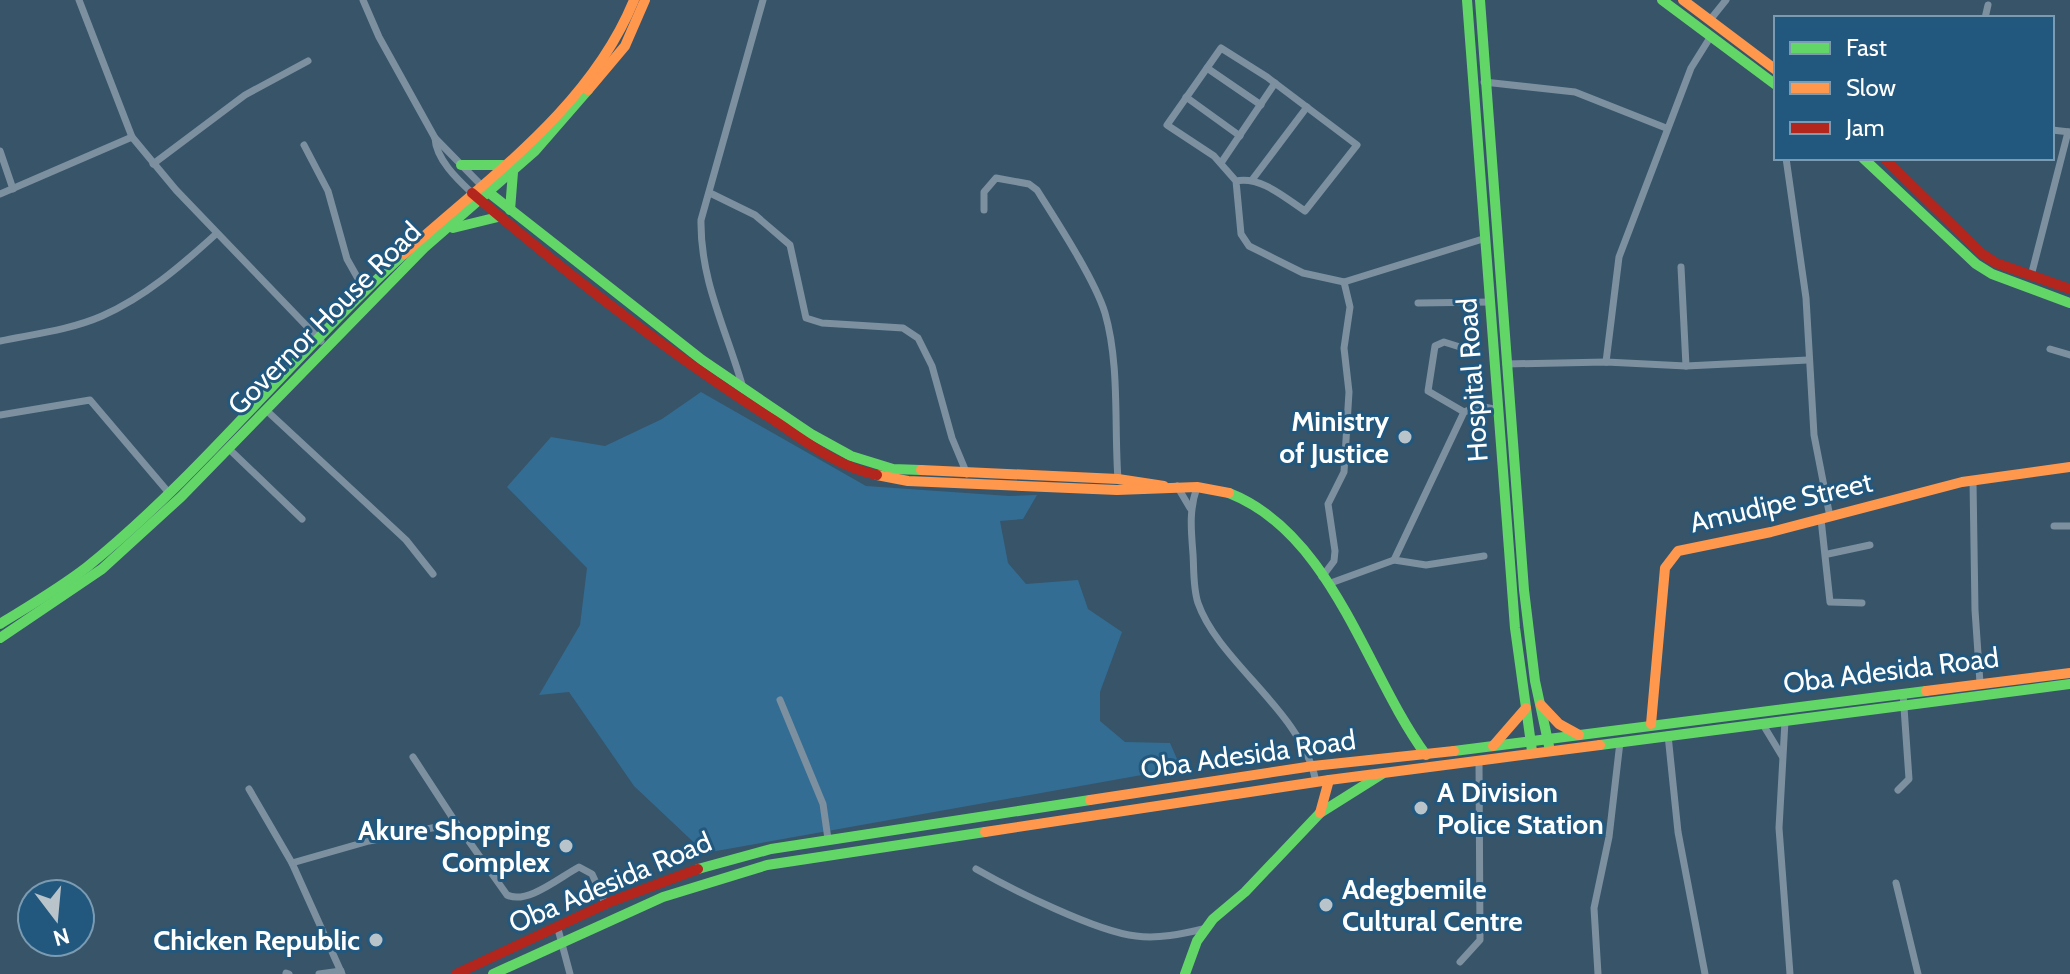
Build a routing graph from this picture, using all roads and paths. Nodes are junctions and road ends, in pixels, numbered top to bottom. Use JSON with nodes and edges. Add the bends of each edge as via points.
{"nodes":[{"id":1,"x":79,"y":0,"type":"edge"},
{"id":2,"x":363,"y":0,"type":"edge"},
{"id":3,"x":634,"y":0,"type":"edge"},
{"id":4,"x":645,"y":0,"type":"edge"},
{"id":5,"x":763,"y":0,"type":"edge"},
{"id":6,"x":1467,"y":0,"type":"edge"},
{"id":7,"x":1480,"y":0,"type":"edge"},
{"id":8,"x":1662,"y":0,"type":"edge"},
{"id":9,"x":1683,"y":0,"type":"edge"},
{"id":10,"x":1726,"y":0,"type":"edge"},
{"id":11,"x":1988,"y":5,"type":"dead end"},
{"id":12,"x":1985,"y":16,"type":"edge"},
{"id":13,"x":1710,"y":20,"type":"junction"},
{"id":14,"x":1711,"y":36,"type":"junction"},
{"id":15,"x":308,"y":61,"type":"dead end"},
{"id":16,"x":1207,"y":68,"type":"junction"},
{"id":17,"x":1774,"y":68,"type":"edge"},
{"id":18,"x":1484,"y":82,"type":"junction"},
{"id":19,"x":1275,"y":83,"type":"junction"},
{"id":20,"x":1774,"y":83,"type":"edge"},
{"id":21,"x":1186,"y":97,"type":"junction"},
{"id":22,"x":1261,"y":105,"type":"junction"},
{"id":23,"x":1307,"y":107,"type":"junction"},
{"id":24,"x":1666,"y":128,"type":"junction"},
{"id":25,"x":2069,"y":132,"type":"edge"},
{"id":26,"x":1240,"y":136,"type":"junction"},
{"id":27,"x":132,"y":137,"type":"junction"},
{"id":28,"x":435,"y":138,"type":"junction"},
{"id":29,"x":304,"y":145,"type":"dead end"},
{"id":30,"x":0,"y":151,"type":"edge"},
{"id":31,"x":1786,"y":160,"type":"edge"},
{"id":32,"x":1865,"y":160,"type":"edge"},
{"id":33,"x":1886,"y":160,"type":"edge"},
{"id":34,"x":1221,"y":163,"type":"junction"},
{"id":35,"x":153,"y":164,"type":"junction"},
{"id":36,"x":461,"y":165,"type":"junction"},
{"id":37,"x":509,"y":169,"type":"junction"},
{"id":38,"x":1252,"y":180,"type":"junction"},
{"id":39,"x":1236,"y":181,"type":"junction"},
{"id":40,"x":481,"y":185,"type":"junction"},
{"id":41,"x":13,"y":189,"type":"junction"},
{"id":42,"x":472,"y":193,"type":"junction"},
{"id":43,"x":710,"y":193,"type":"junction"},
{"id":44,"x":0,"y":194,"type":"edge"},
{"id":45,"x":486,"y":197,"type":"junction"},
{"id":46,"x":510,"y":210,"type":"junction"},
{"id":47,"x":984,"y":210,"type":"dead end"},
{"id":48,"x":498,"y":217,"type":"junction"},
{"id":49,"x":447,"y":229,"type":"junction"},
{"id":50,"x":216,"y":234,"type":"junction"},
{"id":51,"x":1486,"y":238,"type":"junction"},
{"id":52,"x":1681,"y":267,"type":"dead end"},
{"id":53,"x":2031,"y":276,"type":"junction"},
{"id":54,"x":1344,"y":282,"type":"junction"},
{"id":55,"x":2070,"y":289,"type":"edge"},
{"id":56,"x":365,"y":291,"type":"junction"},
{"id":57,"x":1491,"y":302,"type":"junction"},
{"id":58,"x":1418,"y":303,"type":"dead end"},
{"id":59,"x":2070,"y":303,"type":"edge"},
{"id":60,"x":0,"y":341,"type":"edge"},
{"id":61,"x":321,"y":342,"type":"junction"},
{"id":62,"x":2050,"y":349,"type":"dead end"},
{"id":63,"x":1476,"y":352,"type":"dead end"},
{"id":64,"x":2070,"y":355,"type":"edge"},
{"id":65,"x":1808,"y":360,"type":"junction"},
{"id":66,"x":1606,"y":362,"type":"junction"},
{"id":67,"x":1506,"y":364,"type":"junction"},
{"id":68,"x":1686,"y":366,"type":"junction"},
{"id":69,"x":744,"y":390,"type":"junction"},
{"id":70,"x":266,"y":410,"type":"junction"},
{"id":71,"x":1499,"y":410,"type":"junction"},
{"id":72,"x":1464,"y":412,"type":"junction"},
{"id":73,"x":0,"y":415,"type":"edge"},
{"id":74,"x":228,"y":448,"type":"junction"},
{"id":75,"x":2070,"y":467,"type":"edge"},
{"id":76,"x":967,"y":474,"type":"junction"},
{"id":77,"x":1118,"y":479,"type":"junction"},
{"id":78,"x":1973,"y":481,"type":"junction"},
{"id":79,"x":1172,"y":486,"type":"junction"},
{"id":80,"x":1197,"y":487,"type":"junction"},
{"id":81,"x":169,"y":493,"type":"junction"},
{"id":82,"x":1190,"y":508,"type":"junction"},
{"id":83,"x":1826,"y":518,"type":"junction"},
{"id":84,"x":302,"y":519,"type":"dead end"},
{"id":85,"x":2054,"y":526,"type":"dead end"},
{"id":86,"x":2070,"y":526,"type":"edge"},
{"id":87,"x":1870,"y":545,"type":"dead end"},
{"id":88,"x":1828,"y":554,"type":"junction"},
{"id":89,"x":1484,"y":556,"type":"dead end"},
{"id":90,"x":1394,"y":560,"type":"junction"},
{"id":91,"x":433,"y":574,"type":"dead end"},
{"id":92,"x":1325,"y":580,"type":"junction"},
{"id":93,"x":1862,"y":603,"type":"dead end"},
{"id":94,"x":0,"y":624,"type":"edge"},
{"id":95,"x":0,"y":638,"type":"edge"},
{"id":96,"x":2070,"y":673,"type":"edge"},
{"id":97,"x":1980,"y":683,"type":"junction"},
{"id":98,"x":2070,"y":684,"type":"edge"},
{"id":99,"x":1903,"y":693,"type":"junction"},
{"id":100,"x":780,"y":700,"type":"dead end"},
{"id":101,"x":1541,"y":705,"type":"junction"},
{"id":102,"x":1903,"y":706,"type":"junction"},
{"id":103,"x":1526,"y":708,"type":"junction"},
{"id":104,"x":1785,"y":721,"type":"junction"},
{"id":105,"x":1762,"y":723,"type":"junction"},
{"id":106,"x":1651,"y":724,"type":"junction"},
{"id":107,"x":1668,"y":735,"type":"junction"},
{"id":108,"x":1580,"y":736,"type":"junction"},
{"id":109,"x":1620,"y":742,"type":"junction"},
{"id":110,"x":1549,"y":747,"type":"junction"},
{"id":111,"x":1491,"y":748,"type":"junction"},
{"id":112,"x":1532,"y":749,"type":"junction"},
{"id":113,"x":1426,"y":755,"type":"junction"},
{"id":114,"x":413,"y":757,"type":"dead end"},
{"id":115,"x":1783,"y":758,"type":"junction"},
{"id":116,"x":1479,"y":762,"type":"junction"},
{"id":117,"x":1313,"y":766,"type":"junction"},
{"id":118,"x":1382,"y":774,"type":"junction"},
{"id":119,"x":1329,"y":780,"type":"junction"},
{"id":120,"x":1316,"y":782,"type":"junction"},
{"id":121,"x":249,"y":789,"type":"dead end"},
{"id":122,"x":1898,"y":790,"type":"dead end"},
{"id":123,"x":1320,"y":813,"type":"junction"},
{"id":124,"x":456,"y":823,"type":"junction"},
{"id":125,"x":828,"y":839,"type":"junction"},
{"id":126,"x":292,"y":863,"type":"junction"},
{"id":127,"x":976,"y":869,"type":"dead end"},
{"id":128,"x":1896,"y":883,"type":"dead end"},
{"id":129,"x":606,"y":905,"type":"junction"},
{"id":130,"x":558,"y":929,"type":"junction"},
{"id":131,"x":1203,"y":929,"type":"junction"},
{"id":132,"x":563,"y":942,"type":"junction"},
{"id":133,"x":1460,"y":962,"type":"dead end"},
{"id":134,"x":341,"y":972,"type":"edge"},
{"id":135,"x":319,"y":974,"type":"edge"},
{"id":136,"x":456,"y":974,"type":"edge"},
{"id":137,"x":493,"y":974,"type":"edge"},
{"id":138,"x":570,"y":974,"type":"edge"},
{"id":139,"x":1185,"y":974,"type":"edge"},
{"id":140,"x":1598,"y":974,"type":"edge"},
{"id":141,"x":1705,"y":974,"type":"edge"},
{"id":142,"x":1790,"y":974,"type":"edge"},
{"id":143,"x":1918,"y":974,"type":"edge"}],
"edges":[{"from":1,"to":27,"type":"street"},
{"from":2,"to":28,"type":"street"},
{"from":3,"to":37,"type":"main road","name":"Governor House Road","via":[[626,24],[597,69]]},
{"from":4,"to":37,"type":"main road","name":"Governor House Road","via":[[625,46],[564,121]]},
{"from":5,"to":43,"type":"street"},
{"from":6,"to":51,"type":"main road","name":"Hospital Road"},
{"from":7,"to":18,"type":"main road","name":"Hospital Road"},
{"from":8,"to":14,"type":"main road"},
{"from":9,"to":13,"type":"main road"},
{"from":10,"to":13,"type":"street"},
{"from":11,"to":12,"type":"street"},
{"from":13,"to":17,"type":"main road"},
{"from":14,"to":20,"type":"main road"},
{"from":14,"to":24,"type":"street"},
{"from":15,"to":35,"type":"street","via":[[245,95]]},
{"from":16,"to":19,"type":"street","via":[[1221,48]]},
{"from":16,"to":21,"type":"street"},
{"from":16,"to":22,"type":"street"},
{"from":18,"to":24,"type":"street","via":[[1575,92]]},
{"from":18,"to":67,"type":"main road","name":"Hospital Road"},
{"from":19,"to":22,"type":"street"},
{"from":19,"to":23,"type":"street"},
{"from":21,"to":26,"type":"street"},
{"from":21,"to":34,"type":"street","via":[[1167,125]]},
{"from":22,"to":26,"type":"street"},
{"from":23,"to":38,"type":"street"},
{"from":23,"to":38,"type":"street","via":[[1357,145],[1305,211]]},
{"from":24,"to":66,"type":"street","via":[[1619,257]]},
{"from":25,"to":53,"type":"street"},
{"from":26,"to":34,"type":"street"},
{"from":27,"to":35,"type":"street"},
{"from":27,"to":41,"type":"street"},
{"from":28,"to":36,"type":"street"},
{"from":28,"to":42,"type":"street","via":[[448,167]]},
{"from":29,"to":56,"type":"street","via":[[328,191],[347,259]]},
{"from":30,"to":41,"type":"street"},
{"from":31,"to":65,"type":"street","via":[[1806,298]]},
{"from":32,"to":59,"type":"main road","via":[[1976,264]]},
{"from":33,"to":53,"type":"main road","via":[[1981,253]]},
{"from":34,"to":39,"type":"street"},
{"from":35,"to":50,"type":"street"},
{"from":36,"to":37,"type":"main road"},
{"from":36,"to":40,"type":"street"},
{"from":37,"to":40,"type":"main road","name":"Governor House Road"},
{"from":37,"to":45,"type":"main road","name":"Governor House Road"},
{"from":37,"to":46,"type":"main road"},
{"from":38,"to":39,"type":"street"},
{"from":39,"to":54,"type":"street","via":[[1241,234],[1249,246],[1303,273]]},
{"from":40,"to":42,"type":"main road","name":"Governor House Road"},
{"from":40,"to":45,"type":"main road"},
{"from":41,"to":44,"type":"street"},
{"from":42,"to":45,"type":"main road"},
{"from":42,"to":56,"type":"main road","name":"Governor House Road"},
{"from":43,"to":69,"type":"street","via":[[701,220],[701,250]]},
{"from":43,"to":76,"type":"street","via":[[755,215],[790,245],[806,318],[903,328],[918,338]]},
{"from":45,"to":46,"type":"main road"},
{"from":45,"to":48,"type":"main road"},
{"from":45,"to":49,"type":"main road","name":"Governor House Road"},
{"from":46,"to":69,"type":"main road"},
{"from":47,"to":77,"type":"street","via":[[984,192],[996,178],[1029,184],[1093,287],[1110,340]]},
{"from":48,"to":49,"type":"main road"},
{"from":48,"to":79,"type":"main road","via":[[721,387],[849,469],[908,481],[1117,490]]},
{"from":49,"to":61,"type":"main road","name":"Governor House Road"},
{"from":50,"to":60,"type":"street","via":[[179,268],[103,315]]},
{"from":50,"to":61,"type":"street"},
{"from":51,"to":54,"type":"street"},
{"from":51,"to":57,"type":"main road","name":"Hospital Road"},
{"from":52,"to":68,"type":"street"},
{"from":53,"to":55,"type":"main road"},
{"from":54,"to":92,"type":"street","via":[[1350,307],[1344,348],[1349,392],[1344,472],[1328,504],[1335,551]]},
{"from":56,"to":61,"type":"main road","name":"Governor House Road"},
{"from":57,"to":58,"type":"street"},
{"from":57,"to":71,"type":"main road","name":"Hospital Road"},
{"from":61,"to":70,"type":"main road","name":"Governor House Road"},
{"from":61,"to":81,"type":"main road","name":"Governor House Road"},
{"from":62,"to":64,"type":"street"},
{"from":63,"to":72,"type":"street","via":[[1444,342],[1431,356],[1428,391]]},
{"from":65,"to":68,"type":"street"},
{"from":65,"to":83,"type":"street"},
{"from":66,"to":67,"type":"street"},
{"from":66,"to":68,"type":"street"},
{"from":67,"to":101,"type":"main road","name":"Hospital Road","via":[[1524,590]]},
{"from":69,"to":76,"type":"main road","via":[[811,434],[878,467]]},
{"from":70,"to":74,"type":"main road","name":"Governor House Road"},
{"from":70,"to":91,"type":"street","via":[[406,540]]},
{"from":71,"to":72,"type":"street","via":[[1479,406]]},
{"from":71,"to":103,"type":"main road","name":"Hospital Road"},
{"from":72,"to":90,"type":"street"},
{"from":73,"to":81,"type":"street","via":[[90,400]]},
{"from":74,"to":84,"type":"street"},
{"from":74,"to":95,"type":"main road","name":"Governor House Road","via":[[102,569]]},
{"from":75,"to":78,"type":"main road","name":"Amudipe Street"},
{"from":76,"to":77,"type":"main road"},
{"from":77,"to":79,"type":"main road"},
{"from":78,"to":83,"type":"main road","name":"Amudipe Street"},
{"from":78,"to":97,"type":"street"},
{"from":79,"to":80,"type":"main road"},
{"from":79,"to":82,"type":"street"},
{"from":80,"to":82,"type":"street"},
{"from":80,"to":92,"type":"main road","via":[[1232,494],[1262,511],[1284,529]]},
{"from":81,"to":94,"type":"main road","name":"Governor House Road","via":[[86,567]]},
{"from":82,"to":117,"type":"street","via":[[1201,610]]},
{"from":83,"to":88,"type":"street"},
{"from":83,"to":106,"type":"main road","name":"Amudipe Street","via":[[1691,547],[1669,558]]},
{"from":85,"to":86,"type":"street"},
{"from":87,"to":88,"type":"street"},
{"from":88,"to":93,"type":"street","via":[[1831,604]]},
{"from":89,"to":90,"type":"street","via":[[1426,565]]},
{"from":90,"to":92,"type":"street"},
{"from":92,"to":113,"type":"main road","via":[[1377,667],[1400,720]]},
{"from":96,"to":97,"type":"main road","name":"Oba Adesida Road"},
{"from":97,"to":99,"type":"main road","name":"Oba Adesida Road"},
{"from":98,"to":102,"type":"main road","name":"Oba Adesida Road"},
{"from":99,"to":102,"type":"street"},
{"from":99,"to":106,"type":"main road","name":"Oba Adesida Road"},
{"from":100,"to":125,"type":"street","via":[[823,804]]},
{"from":101,"to":108,"type":"main road"},
{"from":101,"to":110,"type":"main road","name":"Hospital Road"},
{"from":102,"to":104,"type":"main road","name":"Oba Adesida Road"},
{"from":102,"to":122,"type":"street","via":[[1909,779]]},
{"from":103,"to":111,"type":"main road"},
{"from":103,"to":112,"type":"main road","name":"Hospital Road"},
{"from":104,"to":105,"type":"main road","name":"Oba Adesida Road"},
{"from":104,"to":115,"type":"street"},
{"from":105,"to":107,"type":"main road","name":"Oba Adesida Road"},
{"from":105,"to":115,"type":"street"},
{"from":106,"to":108,"type":"main road","name":"Oba Adesida Road"},
{"from":107,"to":109,"type":"main road","name":"Oba Adesida Road"},
{"from":107,"to":141,"type":"street","via":[[1678,832]]},
{"from":108,"to":110,"type":"main road","name":"Oba Adesida Road"},
{"from":109,"to":110,"type":"main road","name":"Oba Adesida Road"},
{"from":109,"to":140,"type":"street","via":[[1594,908]]},
{"from":110,"to":112,"type":"main road","name":"Oba Adesida Road"},
{"from":111,"to":112,"type":"main road","name":"Oba Adesida Road"},
{"from":111,"to":113,"type":"main road","name":"Oba Adesida Road"},
{"from":112,"to":116,"type":"main road","name":"Oba Adesida Road"},
{"from":113,"to":117,"type":"main road","name":"Oba Adesida Road"},
{"from":114,"to":124,"type":"street"},
{"from":115,"to":142,"type":"street","via":[[1781,872]]},
{"from":116,"to":118,"type":"main road","name":"Oba Adesida Road"},
{"from":116,"to":133,"type":"street","via":[[1480,940]]},
{"from":117,"to":120,"type":"street"},
{"from":117,"to":125,"type":"main road","name":"Oba Adesida Road"},
{"from":118,"to":119,"type":"main road","name":"Oba Adesida Road"},
{"from":118,"to":123,"type":"main road"},
{"from":119,"to":120,"type":"main road","name":"Oba Adesida Road"},
{"from":119,"to":123,"type":"main road"},
{"from":120,"to":132,"type":"main road","name":"Oba Adesida Road","via":[[767,865],[663,897]]},
{"from":121,"to":126,"type":"street"},
{"from":123,"to":131,"type":"main road"},
{"from":124,"to":126,"type":"street"},
{"from":124,"to":129,"type":"street","via":[[507,895],[526,896],[579,867],[592,874]]},
{"from":125,"to":129,"type":"main road","name":"Oba Adesida Road","via":[[723,859]]},
{"from":126,"to":134,"type":"street"},
{"from":127,"to":131,"type":"street","via":[[1007,887],[1135,936]]},
{"from":128,"to":143,"type":"street"},
{"from":129,"to":130,"type":"main road","name":"Oba Adesida Road"},
{"from":130,"to":132,"type":"street"},
{"from":130,"to":136,"type":"main road","name":"Oba Adesida Road"},
{"from":131,"to":139,"type":"main road"},
{"from":132,"to":137,"type":"main road","name":"Oba Adesida Road"},
{"from":132,"to":138,"type":"street"},
{"from":134,"to":135,"type":"street"}]}
